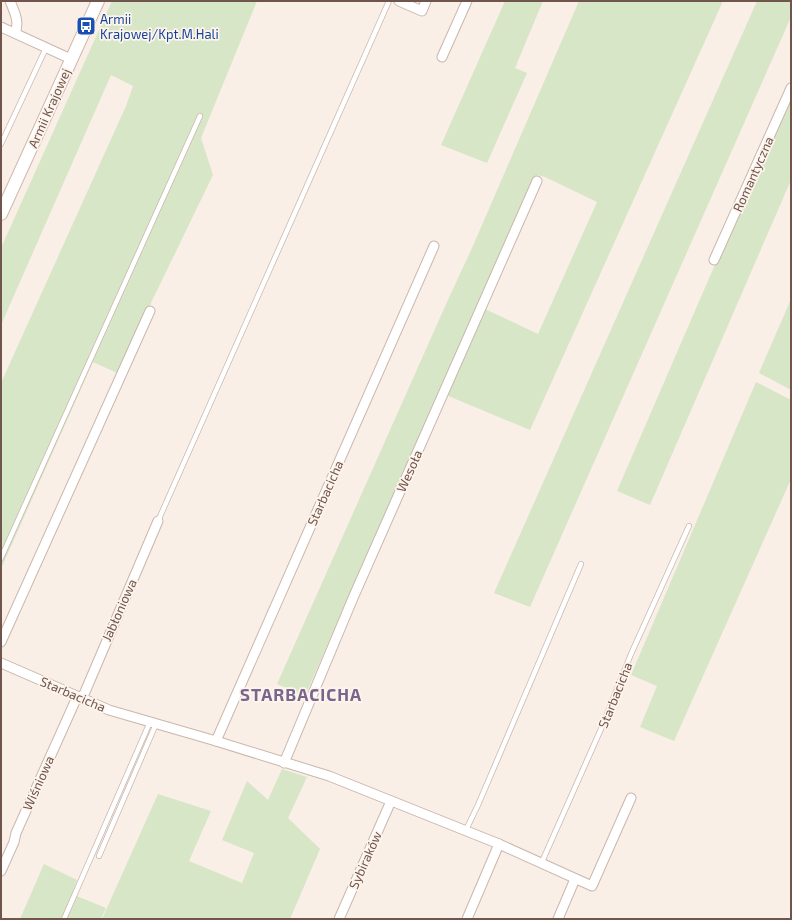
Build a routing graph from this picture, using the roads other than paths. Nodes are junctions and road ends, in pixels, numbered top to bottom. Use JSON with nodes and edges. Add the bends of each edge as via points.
{"nodes":[{"id":1,"x":10,"y":1,"type":"edge"},
{"id":2,"x":98,"y":1,"type":"edge"},
{"id":3,"x":389,"y":1,"type":"edge"},
{"id":4,"x":399,"y":1,"type":"edge"},
{"id":5,"x":426,"y":1,"type":"edge"},
{"id":6,"x":467,"y":1,"type":"edge"},
{"id":7,"x":1,"y":27,"type":"edge"},
{"id":8,"x":15,"y":33,"type":"junction"},
{"id":9,"x":46,"y":48,"type":"junction"},
{"id":10,"x":442,"y":57,"type":"dead end"},
{"id":11,"x":71,"y":59,"type":"junction"},
{"id":12,"x":791,"y":88,"type":"edge"},
{"id":13,"x":200,"y":116,"type":"dead end"},
{"id":14,"x":1,"y":144,"type":"edge"},
{"id":15,"x":537,"y":181,"type":"dead end"},
{"id":16,"x":1,"y":213,"type":"edge"},
{"id":17,"x":434,"y":246,"type":"dead end"},
{"id":18,"x":714,"y":260,"type":"dead end"},
{"id":19,"x":150,"y":311,"type":"dead end"},
{"id":20,"x":158,"y":521,"type":"joint"},
{"id":21,"x":688,"y":526,"type":"dead end"},
{"id":22,"x":1,"y":558,"type":"edge"},
{"id":23,"x":581,"y":564,"type":"dead end"},
{"id":24,"x":1,"y":642,"type":"edge"},
{"id":25,"x":1,"y":663,"type":"edge"},
{"id":26,"x":79,"y":698,"type":"junction"},
{"id":27,"x":153,"y":723,"type":"junction"},
{"id":28,"x":216,"y":740,"type":"junction"},
{"id":29,"x":284,"y":763,"type":"junction"},
{"id":30,"x":631,"y":798,"type":"dead end"},
{"id":31,"x":391,"y":801,"type":"junction"},
{"id":32,"x":465,"y":832,"type":"junction"},
{"id":33,"x":499,"y":844,"type":"junction"},
{"id":34,"x":99,"y":856,"type":"dead end"},
{"id":35,"x":541,"y":864,"type":"junction"},
{"id":36,"x":1,"y":871,"type":"edge"},
{"id":37,"x":575,"y":879,"type":"junction"},
{"id":38,"x":64,"y":919,"type":"edge"},
{"id":39,"x":339,"y":919,"type":"edge"},
{"id":40,"x":467,"y":919,"type":"edge"},
{"id":41,"x":558,"y":919,"type":"edge"}],
"edges":[{"from":1,"to":8,"type":"street","via":[[16,17]]},
{"from":2,"to":11,"type":"street","name":"Armii Krajowej"},
{"from":3,"to":20,"type":"lane"},
{"from":4,"to":5,"type":"street","via":[[422,11]]},
{"from":6,"to":10,"type":"street"},
{"from":7,"to":8,"type":"street"},
{"from":8,"to":9,"type":"street"},
{"from":9,"to":11,"type":"street"},
{"from":9,"to":14,"type":"lane"},
{"from":11,"to":16,"type":"street","name":"Armii Krajowej"},
{"from":12,"to":18,"type":"street","name":"Romantyczna"},
{"from":13,"to":22,"type":"lane"},
{"from":15,"to":29,"type":"street","name":"Wesoła","via":[[353,598]]},
{"from":17,"to":28,"type":"street","name":"Starbacicha"},
{"from":19,"to":24,"type":"street"},
{"from":20,"to":26,"type":"street","name":"Jabłoniowa"},
{"from":21,"to":35,"type":"lane","name":"Starbacicha"},
{"from":23,"to":32,"type":"lane"},
{"from":25,"to":26,"type":"street","name":"Starbacicha"},
{"from":26,"to":27,"type":"street","name":"Starbacicha"},
{"from":26,"to":36,"type":"street","name":"Wiśniowa"},
{"from":27,"to":28,"type":"street","name":"Starbacicha"},
{"from":27,"to":34,"type":"lane"},
{"from":27,"to":38,"type":"lane"},
{"from":28,"to":29,"type":"street","name":"Starbacicha"},
{"from":29,"to":31,"type":"street","name":"Starbacicha","via":[[329,776]]},
{"from":30,"to":37,"type":"street","name":"Starbacicha","via":[[592,886]]},
{"from":31,"to":32,"type":"street","name":"Starbacicha"},
{"from":31,"to":39,"type":"street","name":"Sybiraków"},
{"from":32,"to":33,"type":"street","name":"Starbacicha"},
{"from":33,"to":35,"type":"street","name":"Starbacicha"},
{"from":33,"to":40,"type":"street"},
{"from":35,"to":37,"type":"street","name":"Starbacicha"},
{"from":37,"to":41,"type":"street"}]}
